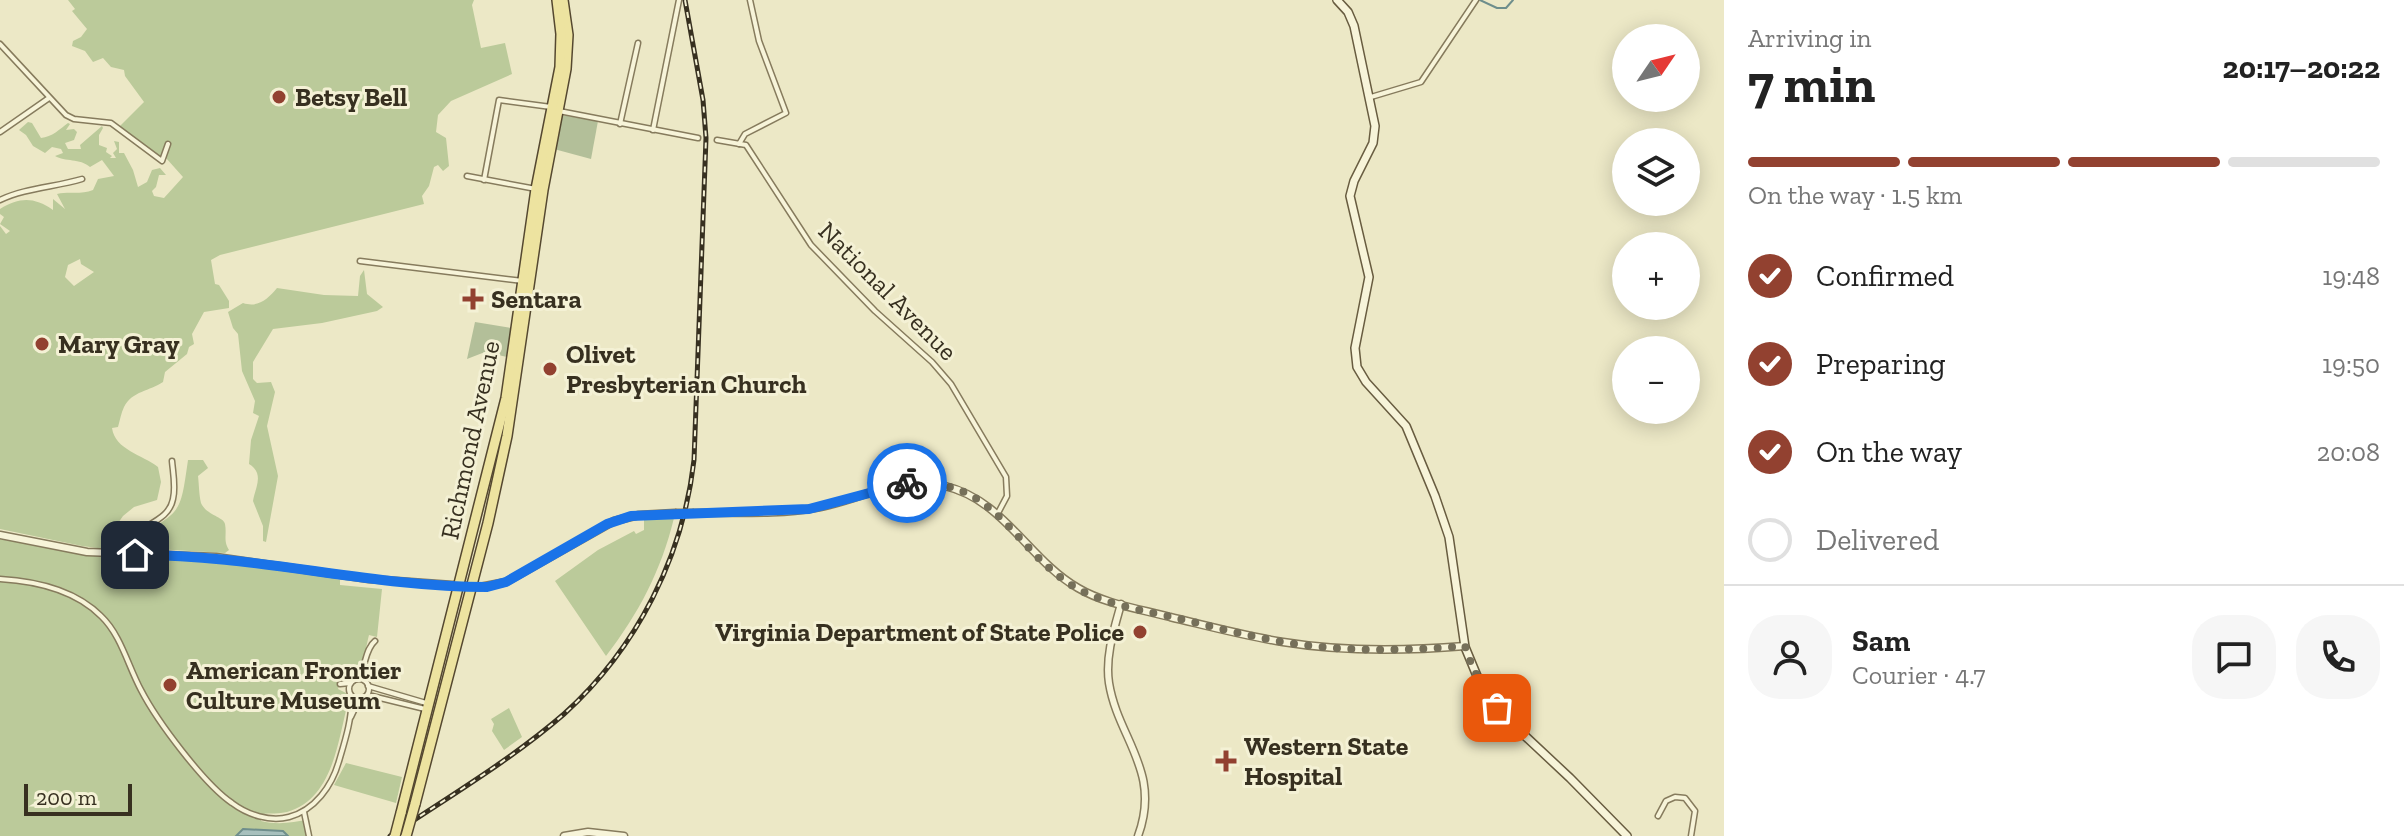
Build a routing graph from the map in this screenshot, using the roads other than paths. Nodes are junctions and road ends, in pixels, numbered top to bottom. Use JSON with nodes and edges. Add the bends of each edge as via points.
{"nodes":[{"id":1,"x":557,"y":0,"type":"edge"},
{"id":2,"x":563,"y":0,"type":"edge"},
{"id":3,"x":679,"y":0,"type":"edge"},
{"id":4,"x":750,"y":0,"type":"edge"},
{"id":5,"x":1337,"y":0,"type":"edge"},
{"id":6,"x":1476,"y":0,"type":"edge"},
{"id":7,"x":638,"y":43,"type":"dead end"},
{"id":8,"x":0,"y":44,"type":"edge"},
{"id":9,"x":1371,"y":97,"type":"junction"},
{"id":10,"x":49,"y":98,"type":"junction"},
{"id":11,"x":555,"y":109,"type":"junction"},
{"id":12,"x":620,"y":124,"type":"junction"},
{"id":13,"x":653,"y":130,"type":"junction"},
{"id":14,"x":0,"y":132,"type":"edge"},
{"id":15,"x":698,"y":138,"type":"dead end"},
{"id":16,"x":717,"y":140,"type":"dead end"},
{"id":17,"x":168,"y":144,"type":"dead end"},
{"id":18,"x":739,"y":144,"type":"junction"},
{"id":19,"x":467,"y":176,"type":"dead end"},
{"id":20,"x":82,"y":179,"type":"dead end"},
{"id":21,"x":484,"y":180,"type":"junction"},
{"id":22,"x":539,"y":189,"type":"junction"},
{"id":23,"x":0,"y":200,"type":"edge"},
{"id":24,"x":360,"y":261,"type":"dead end"},
{"id":25,"x":526,"y":282,"type":"junction"},
{"id":26,"x":172,"y":461,"type":"dead end"},
{"id":27,"x":998,"y":513,"type":"junction"},
{"id":28,"x":0,"y":535,"type":"edge"},
{"id":29,"x":123,"y":555,"type":"junction"},
{"id":30,"x":0,"y":579,"type":"edge"},
{"id":31,"x":460,"y":585,"type":"junction"},
{"id":32,"x":471,"y":586,"type":"junction"},
{"id":33,"x":1121,"y":604,"type":"junction"},
{"id":34,"x":375,"y":641,"type":"dead end"},
{"id":35,"x":1465,"y":646,"type":"junction"},
{"id":36,"x":365,"y":665,"type":"junction"},
{"id":37,"x":353,"y":681,"type":"junction"},
{"id":38,"x":368,"y":685,"type":"junction"},
{"id":39,"x":351,"y":695,"type":"junction"},
{"id":40,"x":363,"y":698,"type":"junction"},
{"id":41,"x":428,"y":707,"type":"junction"},
{"id":42,"x":439,"y":710,"type":"junction"},
{"id":43,"x":349,"y":719,"type":"junction"},
{"id":44,"x":304,"y":812,"type":"junction"},
{"id":45,"x":1658,"y":816,"type":"dead end"},
{"id":46,"x":309,"y":836,"type":"edge"},
{"id":47,"x":395,"y":836,"type":"edge"},
{"id":48,"x":406,"y":836,"type":"edge"},
{"id":49,"x":564,"y":836,"type":"edge"},
{"id":50,"x":624,"y":836,"type":"edge"},
{"id":51,"x":1138,"y":836,"type":"edge"},
{"id":52,"x":1627,"y":836,"type":"edge"},
{"id":53,"x":1691,"y":836,"type":"edge"}],
"edges":[{"from":1,"to":11,"type":"main road","name":"Richmond Avenue","via":[[561,57]]},
{"from":2,"to":11,"type":"main road","name":"Richmond Avenue","via":[[568,56]]},
{"from":3,"to":13,"type":"street"},
{"from":4,"to":18,"type":"street","via":[[786,113],[745,134]]},
{"from":5,"to":9,"type":"main road","via":[[1354,26]]},
{"from":6,"to":9,"type":"street","via":[[1421,82]]},
{"from":7,"to":12,"type":"street"},
{"from":8,"to":10,"type":"street"},
{"from":9,"to":35,"type":"main road","via":[[1375,134],[1351,192],[1369,277],[1355,360],[1366,382],[1406,426],[1435,496],[1449,537]]},
{"from":10,"to":14,"type":"street"},
{"from":10,"to":17,"type":"street","via":[[69,117],[111,123],[161,161]]},
{"from":11,"to":12,"type":"street"},
{"from":11,"to":21,"type":"street","via":[[499,100]]},
{"from":11,"to":22,"type":"main road","name":"Richmond Avenue"},
{"from":12,"to":13,"type":"street"},
{"from":13,"to":15,"type":"street"},
{"from":16,"to":18,"type":"street"},
{"from":18,"to":27,"type":"street","name":"National Avenue","via":[[746,145],[811,245],[948,380],[1006,477],[1007,496]]},
{"from":19,"to":21,"type":"street"},
{"from":20,"to":23,"type":"street"},
{"from":21,"to":22,"type":"street"},
{"from":22,"to":25,"type":"main road","name":"Richmond Avenue"},
{"from":24,"to":25,"type":"street"},
{"from":25,"to":31,"type":"main road","name":"Richmond Avenue","via":[[499,434]]},
{"from":25,"to":32,"type":"main road","name":"Richmond Avenue","via":[[502,461]]},
{"from":26,"to":29,"type":"street","via":[[171,507],[127,541]]},
{"from":27,"to":32,"type":"street","bridge":true,"via":[[959,490],[916,482],[809,509],[645,514],[618,520],[506,582]]},
{"from":27,"to":33,"type":"street","via":[[1061,577]]},
{"from":28,"to":29,"type":"street"},
{"from":29,"to":31,"type":"street","via":[[216,557],[369,579]]},
{"from":30,"to":44,"type":"street","via":[[43,585],[99,614],[155,714],[230,803],[269,818]]},
{"from":31,"to":32,"type":"street"},
{"from":31,"to":41,"type":"main road","name":"Richmond Avenue"},
{"from":32,"to":42,"type":"main road","name":"Richmond Avenue"},
{"from":33,"to":35,"type":"street","via":[[1307,646]]},
{"from":33,"to":51,"type":"street","via":[[1108,677],[1143,776],[1145,805]]},
{"from":34,"to":36,"type":"street"},
{"from":35,"to":52,"type":"main road","via":[[1501,712]]},
{"from":36,"to":37,"type":"street"},
{"from":36,"to":38,"type":"street"},
{"from":37,"to":38,"type":"street"},
{"from":37,"to":39,"type":"street"},
{"from":37,"to":39,"type":"street","via":[[340,684]]},
{"from":38,"to":40,"type":"street"},
{"from":38,"to":41,"type":"street"},
{"from":39,"to":40,"type":"street"},
{"from":39,"to":43,"type":"street"},
{"from":40,"to":41,"type":"street"},
{"from":40,"to":43,"type":"street"},
{"from":41,"to":42,"type":"street"},
{"from":41,"to":47,"type":"main road","name":"Richmond Avenue","bridge":true,"via":[[409,771],[402,775],[408,788]]},
{"from":42,"to":48,"type":"main road","name":"Richmond Avenue","bridge":true},
{"from":43,"to":44,"type":"street","via":[[334,775]]},
{"from":44,"to":46,"type":"street"},
{"from":45,"to":53,"type":"street","via":[[1666,801],[1685,798],[1695,811]]},
{"from":49,"to":50,"type":"street"}]}
